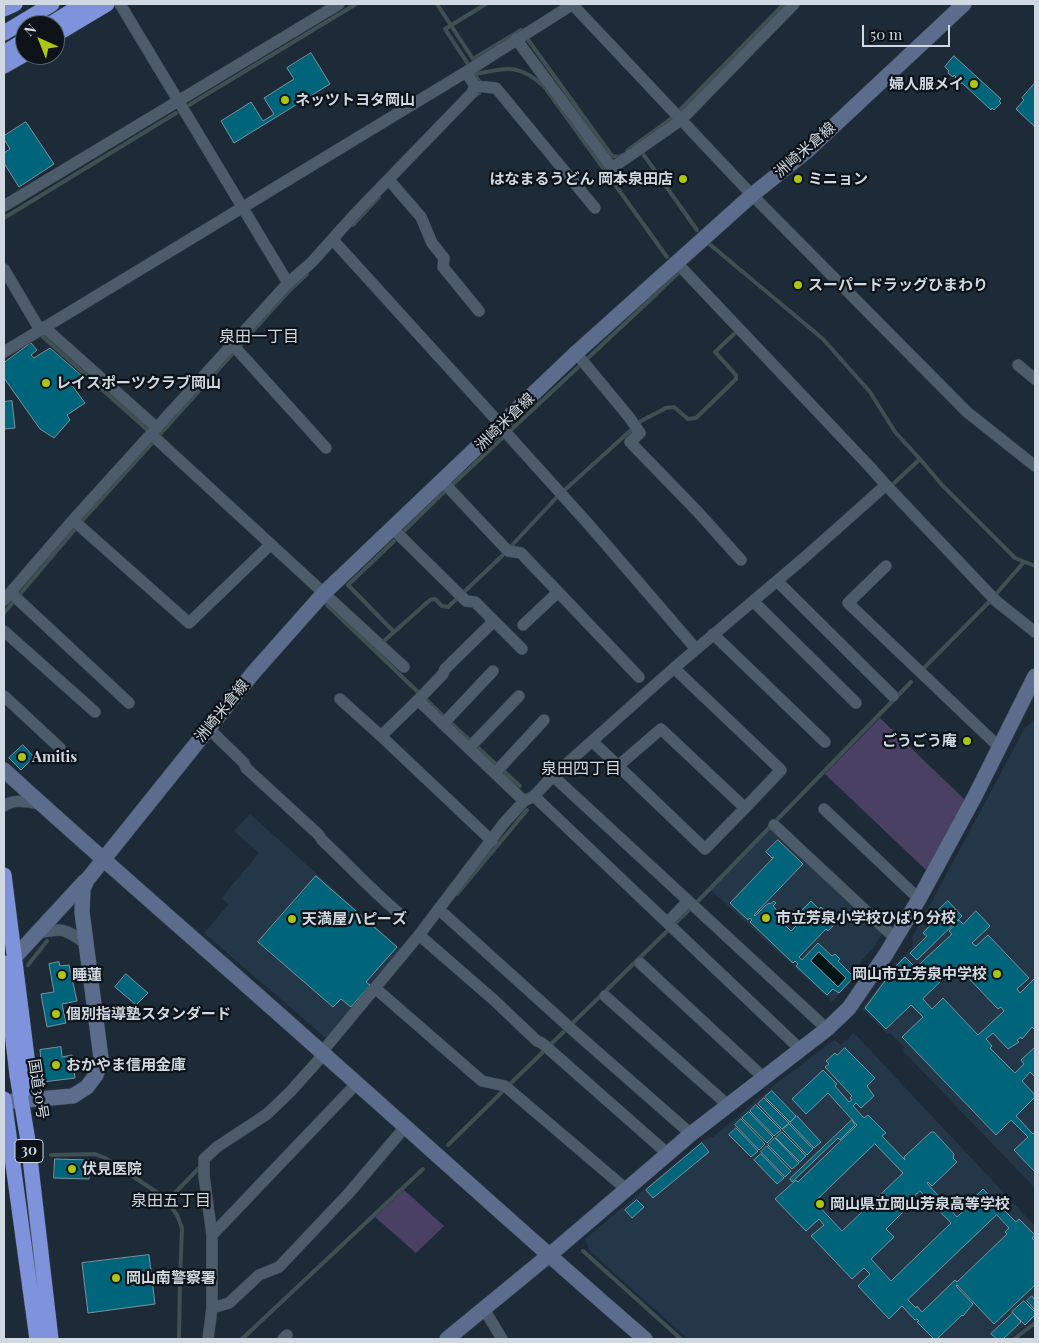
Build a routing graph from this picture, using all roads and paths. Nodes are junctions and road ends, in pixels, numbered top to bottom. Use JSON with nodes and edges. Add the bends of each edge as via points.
{"nodes":[{"id":1,"x":15,"y":4,"type":"edge"},
{"id":2,"x":52,"y":4,"type":"edge"},
{"id":3,"x":83,"y":4,"type":"edge"},
{"id":4,"x":107,"y":4,"type":"edge"},
{"id":5,"x":120,"y":4,"type":"edge"},
{"id":6,"x":339,"y":4,"type":"edge"},
{"id":7,"x":573,"y":4,"type":"edge"},
{"id":8,"x":794,"y":4,"type":"edge"},
{"id":9,"x":964,"y":4,"type":"edge"},
{"id":10,"x":4,"y":9,"type":"edge"},
{"id":11,"x":65,"y":15,"type":"edge"},
{"id":12,"x":65,"y":29,"type":"edge"},
{"id":13,"x":4,"y":33,"type":"edge"},
{"id":14,"x":522,"y":36,"type":"junction"},
{"id":15,"x":15,"y":46,"type":"edge"},
{"id":16,"x":4,"y":53,"type":"edge"},
{"id":17,"x":15,"y":60,"type":"edge"},
{"id":18,"x":4,"y":66,"type":"edge"},
{"id":19,"x":470,"y":69,"type":"junction"},
{"id":20,"x":479,"y":86,"type":"junction"},
{"id":21,"x":179,"y":100,"type":"junction"},
{"id":22,"x":681,"y":120,"type":"junction"},
{"id":23,"x":392,"y":182,"type":"junction"},
{"id":24,"x":752,"y":195,"type":"junction"},
{"id":25,"x":4,"y":206,"type":"edge"},
{"id":26,"x":242,"y":208,"type":"junction"},
{"id":27,"x":595,"y":208,"type":"dead end"},
{"id":28,"x":335,"y":242,"type":"junction"},
{"id":29,"x":676,"y":262,"type":"junction"},
{"id":30,"x":4,"y":269,"type":"edge"},
{"id":31,"x":288,"y":283,"type":"junction"},
{"id":32,"x":479,"y":311,"type":"dead end"},
{"id":33,"x":42,"y":328,"type":"junction"},
{"id":34,"x":236,"y":348,"type":"junction"},
{"id":35,"x":4,"y":352,"type":"edge"},
{"id":36,"x":581,"y":359,"type":"junction"},
{"id":37,"x":1018,"y":365,"type":"dead end"},
{"id":38,"x":1035,"y":379,"type":"edge"},
{"id":39,"x":503,"y":429,"type":"junction"},
{"id":40,"x":154,"y":434,"type":"junction"},
{"id":41,"x":326,"y":448,"type":"dead end"},
{"id":42,"x":1035,"y":466,"type":"edge"},
{"id":43,"x":443,"y":482,"type":"junction"},
{"id":44,"x":886,"y":485,"type":"junction"},
{"id":45,"x":76,"y":523,"type":"junction"},
{"id":46,"x":393,"y":529,"type":"junction"},
{"id":47,"x":268,"y":547,"type":"junction"},
{"id":48,"x":741,"y":560,"type":"dead end"},
{"id":49,"x":886,"y":566,"type":"dead end"},
{"id":50,"x":779,"y":584,"type":"junction"},
{"id":51,"x":558,"y":592,"type":"junction"},
{"id":52,"x":324,"y":593,"type":"junction"},
{"id":53,"x":12,"y":597,"type":"edge"},
{"id":54,"x":756,"y":603,"type":"junction"},
{"id":55,"x":494,"y":620,"type":"junction"},
{"id":56,"x":523,"y":625,"type":"dead end"},
{"id":57,"x":4,"y":631,"type":"edge"},
{"id":58,"x":1035,"y":632,"type":"edge"},
{"id":59,"x":716,"y":637,"type":"junction"},
{"id":60,"x":522,"y":649,"type":"dead end"},
{"id":61,"x":696,"y":649,"type":"junction"},
{"id":62,"x":404,"y":667,"type":"dead end"},
{"id":63,"x":674,"y":668,"type":"junction"},
{"id":64,"x":493,"y":671,"type":"dead end"},
{"id":65,"x":639,"y":677,"type":"dead end"},
{"id":66,"x":1035,"y":677,"type":"edge"},
{"id":67,"x":4,"y":696,"type":"edge"},
{"id":68,"x":519,"y":696,"type":"dead end"},
{"id":69,"x":893,"y":696,"type":"dead end"},
{"id":70,"x":421,"y":697,"type":"junction"},
{"id":71,"x":340,"y":699,"type":"dead end"},
{"id":72,"x":129,"y":703,"type":"dead end"},
{"id":73,"x":856,"y":704,"type":"dead end"},
{"id":74,"x":94,"y":712,"type":"dead end"},
{"id":75,"x":544,"y":720,"type":"dead end"},
{"id":76,"x":446,"y":721,"type":"junction"},
{"id":77,"x":208,"y":728,"type":"junction"},
{"id":78,"x":381,"y":736,"type":"junction"},
{"id":79,"x":592,"y":741,"type":"junction"},
{"id":80,"x":825,"y":742,"type":"dead end"},
{"id":81,"x":472,"y":745,"type":"junction"},
{"id":82,"x":999,"y":747,"type":"junction"},
{"id":83,"x":60,"y":748,"type":"dead end"},
{"id":84,"x":618,"y":766,"type":"junction"},
{"id":85,"x":499,"y":769,"type":"junction"},
{"id":86,"x":4,"y":770,"type":"edge"},
{"id":87,"x":553,"y":776,"type":"junction"},
{"id":88,"x":529,"y":798,"type":"junction"},
{"id":89,"x":41,"y":804,"type":"junction"},
{"id":90,"x":4,"y":806,"type":"edge"},
{"id":91,"x":745,"y":808,"type":"junction"},
{"id":92,"x":824,"y":809,"type":"dead end"},
{"id":93,"x":774,"y":825,"type":"dead end"},
{"id":94,"x":492,"y":841,"type":"junction"},
{"id":95,"x":103,"y":860,"type":"junction"},
{"id":96,"x":4,"y":875,"type":"edge"},
{"id":97,"x":86,"y":880,"type":"junction"},
{"id":98,"x":919,"y":899,"type":"junction"},
{"id":99,"x":691,"y":904,"type":"junction"},
{"id":100,"x":400,"y":914,"type":"dead end"},
{"id":101,"x":444,"y":914,"type":"dead end"},
{"id":102,"x":671,"y":925,"type":"junction"},
{"id":103,"x":36,"y":933,"type":"junction"},
{"id":104,"x":421,"y":937,"type":"junction"},
{"id":105,"x":896,"y":939,"type":"junction"},
{"id":106,"x":85,"y":943,"type":"junction"},
{"id":107,"x":9,"y":960,"type":"edge"},
{"id":108,"x":640,"y":963,"type":"dead end"},
{"id":109,"x":377,"y":990,"type":"junction"},
{"id":110,"x":605,"y":996,"type":"dead end"},
{"id":111,"x":827,"y":1029,"type":"junction"},
{"id":112,"x":801,"y":1050,"type":"junction"},
{"id":113,"x":323,"y":1053,"type":"junction"},
{"id":114,"x":764,"y":1078,"type":"junction"},
{"id":115,"x":357,"y":1083,"type":"junction"},
{"id":116,"x":4,"y":1101,"type":"edge"},
{"id":117,"x":22,"y":1101,"type":"junction"},
{"id":118,"x":729,"y":1106,"type":"junction"},
{"id":119,"x":405,"y":1127,"type":"junction"},
{"id":120,"x":691,"y":1134,"type":"junction"},
{"id":121,"x":668,"y":1154,"type":"junction"},
{"id":122,"x":626,"y":1189,"type":"junction"},
{"id":123,"x":212,"y":1235,"type":"junction"},
{"id":124,"x":549,"y":1256,"type":"junction"},
{"id":125,"x":212,"y":1308,"type":"junction"},
{"id":126,"x":484,"y":1309,"type":"junction"},
{"id":127,"x":37,"y":1339,"type":"edge"},
{"id":128,"x":51,"y":1339,"type":"edge"},
{"id":129,"x":208,"y":1339,"type":"edge"},
{"id":130,"x":447,"y":1339,"type":"edge"},
{"id":131,"x":502,"y":1339,"type":"edge"},
{"id":132,"x":645,"y":1339,"type":"edge"}],
"edges":[{"from":1,"to":10,"type":"highway"},
{"from":2,"to":13,"type":"highway"},
{"from":3,"to":11,"type":"highway"},
{"from":4,"to":12,"type":"highway"},
{"from":5,"to":21,"type":"street"},
{"from":6,"to":21,"type":"street"},
{"from":7,"to":14,"type":"street"},
{"from":7,"to":22,"type":"street"},
{"from":8,"to":22,"type":"street"},
{"from":9,"to":24,"type":"street","name":"洲崎米倉線","via":[[807,151]]},
{"from":14,"to":19,"type":"street"},
{"from":14,"to":22,"type":"street","via":[[612,168]]},
{"from":15,"to":16,"type":"highway"},
{"from":17,"to":18,"type":"highway"},
{"from":19,"to":20,"type":"street"},
{"from":19,"to":26,"type":"street"},
{"from":20,"to":23,"type":"street"},
{"from":20,"to":27,"type":"street","via":[[496,88]]},
{"from":21,"to":25,"type":"street"},
{"from":21,"to":26,"type":"street"},
{"from":22,"to":24,"type":"street"},
{"from":23,"to":28,"type":"street"},
{"from":23,"to":32,"type":"street","via":[[421,217],[432,243],[444,258],[443,267]]},
{"from":24,"to":29,"type":"street","name":"洲崎米倉線"},
{"from":24,"to":42,"type":"street","via":[[967,412]]},
{"from":26,"to":31,"type":"street"},
{"from":26,"to":33,"type":"street"},
{"from":28,"to":31,"type":"street"},
{"from":28,"to":39,"type":"street"},
{"from":29,"to":36,"type":"street","name":"洲崎米倉線"},
{"from":29,"to":44,"type":"street"},
{"from":30,"to":33,"type":"street"},
{"from":31,"to":34,"type":"street"},
{"from":33,"to":35,"type":"street"},
{"from":33,"to":40,"type":"street"},
{"from":34,"to":40,"type":"street"},
{"from":34,"to":41,"type":"street"},
{"from":36,"to":39,"type":"street","name":"洲崎米倉線"},
{"from":36,"to":48,"type":"street","via":[[640,433],[630,442]]},
{"from":37,"to":38,"type":"street"},
{"from":39,"to":43,"type":"street","name":"洲崎米倉線"},
{"from":39,"to":61,"type":"street"},
{"from":40,"to":45,"type":"street"},
{"from":40,"to":47,"type":"street"},
{"from":43,"to":46,"type":"street","name":"洲崎米倉線"},
{"from":43,"to":51,"type":"street","via":[[507,550],[521,553]]},
{"from":44,"to":50,"type":"street"},
{"from":44,"to":58,"type":"street","via":[[996,601]]},
{"from":45,"to":47,"type":"street","via":[[189,623]]},
{"from":45,"to":53,"type":"street"},
{"from":46,"to":52,"type":"street","name":"洲崎米倉線"},
{"from":46,"to":55,"type":"street","via":[[466,602],[475,602]]},
{"from":47,"to":52,"type":"street"},
{"from":49,"to":82,"type":"street","via":[[848,603]]},
{"from":50,"to":54,"type":"street"},
{"from":50,"to":69,"type":"street"},
{"from":51,"to":56,"type":"street"},
{"from":51,"to":65,"type":"street"},
{"from":52,"to":62,"type":"street"},
{"from":52,"to":77,"type":"street","name":"洲崎米倉線"},
{"from":53,"to":72,"type":"street"},
{"from":54,"to":59,"type":"street"},
{"from":54,"to":73,"type":"street"},
{"from":55,"to":60,"type":"street"},
{"from":55,"to":70,"type":"street"},
{"from":57,"to":74,"type":"street"},
{"from":59,"to":61,"type":"street"},
{"from":59,"to":80,"type":"street"},
{"from":61,"to":63,"type":"street"},
{"from":63,"to":79,"type":"street"},
{"from":63,"to":91,"type":"street","via":[[781,770]]},
{"from":64,"to":76,"type":"street"},
{"from":66,"to":82,"type":"street"},
{"from":67,"to":83,"type":"street"},
{"from":68,"to":81,"type":"street"},
{"from":70,"to":76,"type":"street"},
{"from":70,"to":78,"type":"street"},
{"from":71,"to":78,"type":"street"},
{"from":75,"to":85,"type":"street"},
{"from":76,"to":81,"type":"street"},
{"from":77,"to":95,"type":"street","name":"洲崎米倉線"},
{"from":77,"to":100,"type":"street"},
{"from":78,"to":94,"type":"street"},
{"from":79,"to":84,"type":"street"},
{"from":79,"to":87,"type":"street"},
{"from":81,"to":85,"type":"street"},
{"from":82,"to":98,"type":"street"},
{"from":84,"to":91,"type":"street","via":[[661,729]]},
{"from":84,"to":91,"type":"street","via":[[705,849]]},
{"from":85,"to":88,"type":"street"},
{"from":86,"to":89,"type":"street"},
{"from":87,"to":88,"type":"street"},
{"from":87,"to":99,"type":"street"},
{"from":88,"to":94,"type":"street","via":[[504,823]]},
{"from":88,"to":102,"type":"street"},
{"from":89,"to":90,"type":"street","via":[[18,800]]},
{"from":89,"to":95,"type":"street"},
{"from":92,"to":98,"type":"street"},
{"from":93,"to":105,"type":"street"},
{"from":94,"to":104,"type":"street"},
{"from":95,"to":97,"type":"street","name":"洲崎米倉線"},
{"from":95,"to":113,"type":"street"},
{"from":96,"to":107,"type":"highway","name":"国道30号"},
{"from":97,"to":103,"type":"street","name":"洲崎米倉線"},
{"from":97,"to":106,"type":"street","via":[[82,899]]},
{"from":98,"to":105,"type":"street"},
{"from":99,"to":102,"type":"street"},
{"from":99,"to":111,"type":"street"},
{"from":101,"to":120,"type":"street"},
{"from":102,"to":112,"type":"street"},
{"from":103,"to":106,"type":"street","via":[[62,929]]},
{"from":103,"to":107,"type":"street","name":"洲崎米倉線"},
{"from":104,"to":109,"type":"street"},
{"from":104,"to":121,"type":"street"},
{"from":105,"to":111,"type":"street","via":[[849,1008]]},
{"from":106,"to":117,"type":"street","via":[[101,1058],[96,1075],[87,1087],[73,1096]]},
{"from":107,"to":117,"type":"highway","name":"国道30号","number":"30","via":[[17,1075]]},
{"from":108,"to":114,"type":"street"},
{"from":109,"to":113,"type":"street"},
{"from":109,"to":122,"type":"street","via":[[482,1081],[505,1086]]},
{"from":110,"to":118,"type":"street"},
{"from":111,"to":112,"type":"street"},
{"from":112,"to":114,"type":"street"},
{"from":113,"to":115,"type":"street"},
{"from":113,"to":123,"type":"street","via":[[267,1114],[204,1159]]},
{"from":114,"to":118,"type":"street"},
{"from":115,"to":119,"type":"street"},
{"from":115,"to":123,"type":"street"},
{"from":116,"to":117,"type":"street"},
{"from":116,"to":127,"type":"highway","number":"30"},
{"from":117,"to":128,"type":"highway","name":"国道30号","number":"30"},
{"from":118,"to":120,"type":"street"},
{"from":119,"to":124,"type":"street"},
{"from":119,"to":125,"type":"street","via":[[349,1194],[279,1267],[258,1276],[229,1303]]},
{"from":120,"to":121,"type":"street"},
{"from":121,"to":122,"type":"street"},
{"from":122,"to":124,"type":"street"},
{"from":123,"to":125,"type":"street"},
{"from":124,"to":126,"type":"street"},
{"from":124,"to":132,"type":"street"},
{"from":125,"to":129,"type":"street"},
{"from":126,"to":130,"type":"street"},
{"from":126,"to":131,"type":"street"}]}
